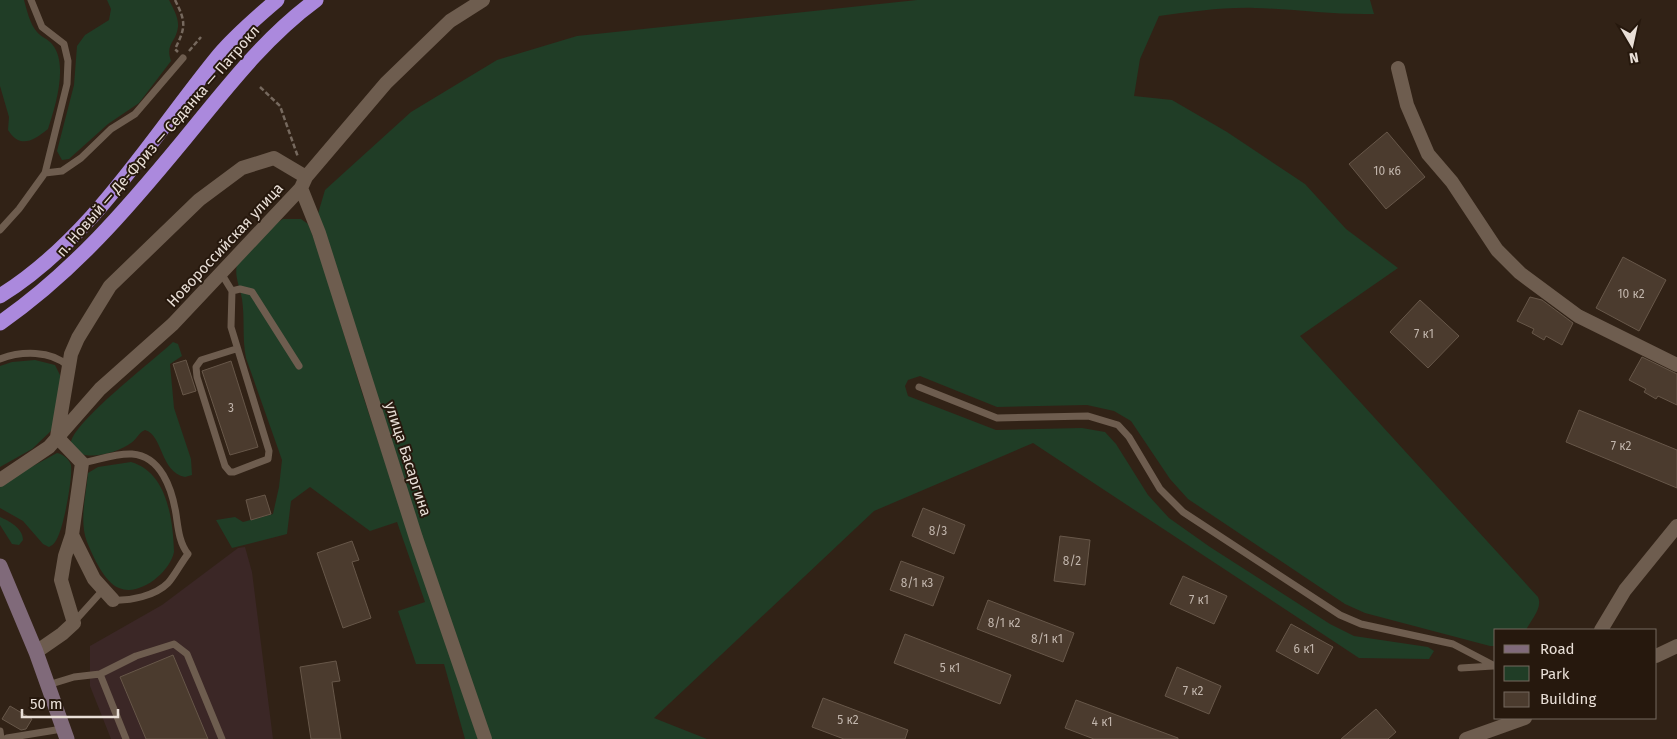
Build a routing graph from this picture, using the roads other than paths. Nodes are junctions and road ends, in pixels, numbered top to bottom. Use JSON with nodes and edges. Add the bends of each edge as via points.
{"nodes":[{"id":1,"x":31,"y":0,"type":"edge"},
{"id":2,"x":277,"y":0,"type":"edge"},
{"id":3,"x":316,"y":0,"type":"edge"},
{"id":4,"x":483,"y":0,"type":"edge"},
{"id":5,"x":183,"y":58,"type":"road end"},
{"id":6,"x":1398,"y":68,"type":"dead end"},
{"id":7,"x":45,"y":173,"type":"junction"},
{"id":8,"x":304,"y":183,"type":"junction"},
{"id":9,"x":0,"y":230,"type":"edge"},
{"id":10,"x":221,"y":272,"type":"junction"},
{"id":11,"x":232,"y":291,"type":"junction"},
{"id":12,"x":0,"y":296,"type":"edge"},
{"id":13,"x":0,"y":323,"type":"edge"},
{"id":14,"x":236,"y":349,"type":"junction"},
{"id":15,"x":0,"y":359,"type":"edge"},
{"id":16,"x":1677,"y":365,"type":"edge"},
{"id":17,"x":68,"y":366,"type":"junction"},
{"id":18,"x":299,"y":366,"type":"dead end"},
{"id":19,"x":919,"y":388,"type":"dead end"},
{"id":20,"x":57,"y":437,"type":"junction"},
{"id":21,"x":82,"y":463,"type":"junction"},
{"id":22,"x":0,"y":480,"type":"edge"},
{"id":23,"x":1677,"y":526,"type":"edge"},
{"id":24,"x":72,"y":535,"type":"junction"},
{"id":25,"x":0,"y":566,"type":"edge"},
{"id":26,"x":108,"y":595,"type":"junction"},
{"id":27,"x":74,"y":623,"type":"junction"},
{"id":28,"x":1602,"y":629,"type":"edge"},
{"id":29,"x":1677,"y":646,"type":"edge"},
{"id":30,"x":36,"y":652,"type":"junction"},
{"id":31,"x":1657,"y":656,"type":"edge"},
{"id":32,"x":1494,"y":665,"type":"edge"},
{"id":33,"x":1494,"y":666,"type":"edge"},
{"id":34,"x":1460,"y":668,"type":"dead end"},
{"id":35,"x":100,"y":674,"type":"junction"},
{"id":36,"x":47,"y":685,"type":"junction"},
{"id":37,"x":1522,"y":719,"type":"edge"},
{"id":38,"x":0,"y":731,"type":"edge"},
{"id":39,"x":64,"y":734,"type":"edge"},
{"id":40,"x":4,"y":738,"type":"edge"},
{"id":41,"x":126,"y":739,"type":"edge"},
{"id":42,"x":222,"y":739,"type":"edge"},
{"id":43,"x":485,"y":739,"type":"edge"},
{"id":44,"x":1466,"y":739,"type":"edge"}],
"edges":[{"from":1,"to":7,"type":"lane","via":[[42,27],[64,44],[68,61],[67,84]]},
{"from":2,"to":12,"type":"highway","name":"п. Новый — Де-Фриз — Седанка — Патрокл","via":[[220,54],[127,176],[60,249],[16,287]]},
{"from":3,"to":13,"type":"highway","name":"п. Новый — Де-Фриз — Седанка — Патрокл","via":[[292,18],[240,71],[148,183],[77,261],[48,288]]},
{"from":4,"to":8,"type":"street","name":"Новороссийская улица","via":[[450,21],[386,83]]},
{"from":5,"to":7,"type":"lane","via":[[135,114],[111,129],[62,171]]},
{"from":6,"to":16,"type":"street","via":[[1407,105],[1428,154],[1452,182],[1498,250],[1520,273],[1578,316]]},
{"from":7,"to":9,"type":"lane"},
{"from":8,"to":10,"type":"street","name":"Новороссийская улица"},
{"from":8,"to":17,"type":"street","via":[[274,158],[242,168],[199,200],[110,286],[78,338]]},
{"from":8,"to":43,"type":"street","name":"улица Басаргина","via":[[407,511]]},
{"from":10,"to":11,"type":"lane"},
{"from":10,"to":20,"type":"street","name":"Новороссийская улица","via":[[173,324],[100,389]]},
{"from":11,"to":14,"type":"lane","via":[[230,327]]},
{"from":11,"to":18,"type":"lane","via":[[252,292]]},
{"from":14,"to":14,"type":"lane","via":[[269,451],[268,459],[262,463],[230,472],[225,466],[196,367],[201,360]]},
{"from":15,"to":17,"type":"lane","via":[[11,355],[52,356]]},
{"from":17,"to":20,"type":"street"},
{"from":19,"to":32,"type":"lane","via":[[996,418],[1088,416],[1118,425],[1129,437],[1160,489],[1183,512],[1340,616],[1361,624],[1453,644]]},
{"from":20,"to":21,"type":"street"},
{"from":20,"to":22,"type":"street","name":"Новороссийская улица","via":[[38,456]]},
{"from":21,"to":24,"type":"street"},
{"from":21,"to":26,"type":"lane","via":[[130,454],[144,456],[155,464],[174,497],[181,542],[188,554],[167,583],[152,593],[123,601]]},
{"from":23,"to":28,"type":"street","via":[[1625,590]]},
{"from":24,"to":26,"type":"street"},
{"from":24,"to":27,"type":"street","via":[[61,580]]},
{"from":25,"to":30,"type":"street"},
{"from":26,"to":27,"type":"lane"},
{"from":27,"to":30,"type":"street"},
{"from":29,"to":31,"type":"street"},
{"from":30,"to":36,"type":"street"},
{"from":33,"to":34,"type":"lane"},
{"from":35,"to":36,"type":"lane"},
{"from":35,"to":41,"type":"lane"},
{"from":35,"to":42,"type":"lane","via":[[136,656],[174,644],[187,654]]},
{"from":36,"to":39,"type":"street"},
{"from":37,"to":44,"type":"street"},
{"from":38,"to":40,"type":"lane"},
{"from":39,"to":40,"type":"lane"}]}
